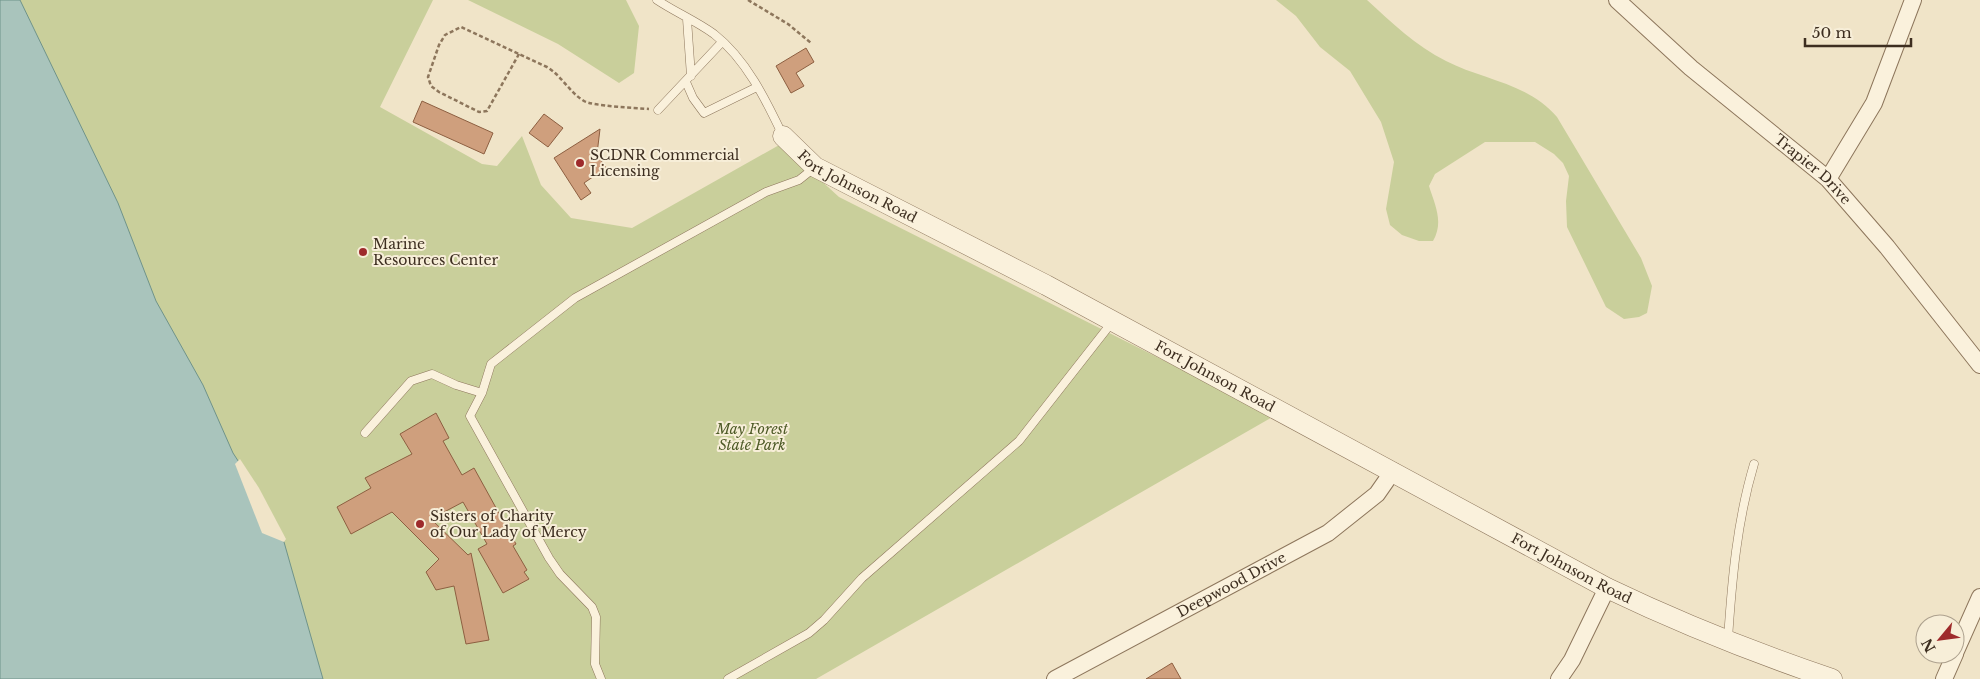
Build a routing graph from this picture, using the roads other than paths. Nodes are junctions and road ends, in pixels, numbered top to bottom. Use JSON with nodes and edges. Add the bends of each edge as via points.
{"nodes":[{"id":1,"x":657,"y":0,"type":"edge"},
{"id":2,"x":1617,"y":0,"type":"edge"},
{"id":3,"x":1913,"y":0,"type":"edge"},
{"id":4,"x":687,"y":19,"type":"junction"},
{"id":5,"x":722,"y":42,"type":"junction"},
{"id":6,"x":689,"y":79,"type":"junction"},
{"id":7,"x":757,"y":87,"type":"junction"},
{"id":8,"x":658,"y":110,"type":"road end"},
{"id":9,"x":783,"y":136,"type":"joint"},
{"id":10,"x":815,"y":167,"type":"junction"},
{"id":11,"x":1828,"y":179,"type":"junction"},
{"id":12,"x":1114,"y":321,"type":"junction"},
{"id":13,"x":1980,"y":365,"type":"edge"},
{"id":14,"x":482,"y":393,"type":"junction"},
{"id":15,"x":365,"y":433,"type":"dead end"},
{"id":16,"x":1754,"y":464,"type":"dead end"},
{"id":17,"x":1393,"y":471,"type":"junction"},
{"id":18,"x":1607,"y":588,"type":"junction"},
{"id":19,"x":1980,"y":597,"type":"edge"},
{"id":20,"x":1965,"y":631,"type":"edge"},
{"id":21,"x":1728,"y":641,"type":"junction"},
{"id":22,"x":1951,"y":664,"type":"edge"},
{"id":23,"x":601,"y":679,"type":"edge"},
{"id":24,"x":728,"y":679,"type":"edge"},
{"id":25,"x":1055,"y":679,"type":"edge"},
{"id":26,"x":1559,"y":679,"type":"edge"},
{"id":27,"x":1832,"y":679,"type":"edge"},
{"id":28,"x":1944,"y":679,"type":"edge"}],
"edges":[{"from":1,"to":4,"type":"lane","name":"Fort Johnson Road"},
{"from":2,"to":11,"type":"street","name":"Trapier Drive","via":[[1692,68]]},
{"from":3,"to":11,"type":"street","via":[[1874,103]]},
{"from":4,"to":5,"type":"lane","name":"Fort Johnson Road"},
{"from":4,"to":6,"type":"lane"},
{"from":5,"to":6,"type":"lane"},
{"from":5,"to":7,"type":"lane","name":"Fort Johnson Road","via":[[734,53]]},
{"from":6,"to":7,"type":"lane","via":[[693,98],[704,113]]},
{"from":6,"to":8,"type":"lane"},
{"from":7,"to":9,"type":"lane","name":"Fort Johnson Road"},
{"from":9,"to":10,"type":"street","name":"Fort Johnson Road"},
{"from":10,"to":12,"type":"street","name":"Fort Johnson Road"},
{"from":10,"to":14,"type":"lane","via":[[799,180],[766,192],[575,298],[491,364]]},
{"from":11,"to":13,"type":"street","name":"Trapier Drive","via":[[1887,247]]},
{"from":12,"to":17,"type":"street","name":"Fort Johnson Road"},
{"from":12,"to":24,"type":"lane","via":[[1019,441],[862,578],[824,620],[808,633]]},
{"from":14,"to":15,"type":"lane","via":[[432,374],[411,381]]},
{"from":14,"to":23,"type":"lane","via":[[470,416],[549,558],[592,607],[596,618],[595,664]]},
{"from":16,"to":21,"type":"lane","via":[[1732,570]]},
{"from":17,"to":18,"type":"street","name":"Fort Johnson Road"},
{"from":17,"to":25,"type":"street","name":"Deepwood Drive","via":[[1377,494],[1328,533]]},
{"from":18,"to":21,"type":"street","name":"Fort Johnson Road"},
{"from":18,"to":26,"type":"street","via":[[1572,660]]},
{"from":19,"to":20,"type":"street"},
{"from":21,"to":27,"type":"street","name":"Fort Johnson Road"},
{"from":22,"to":28,"type":"street"}]}
